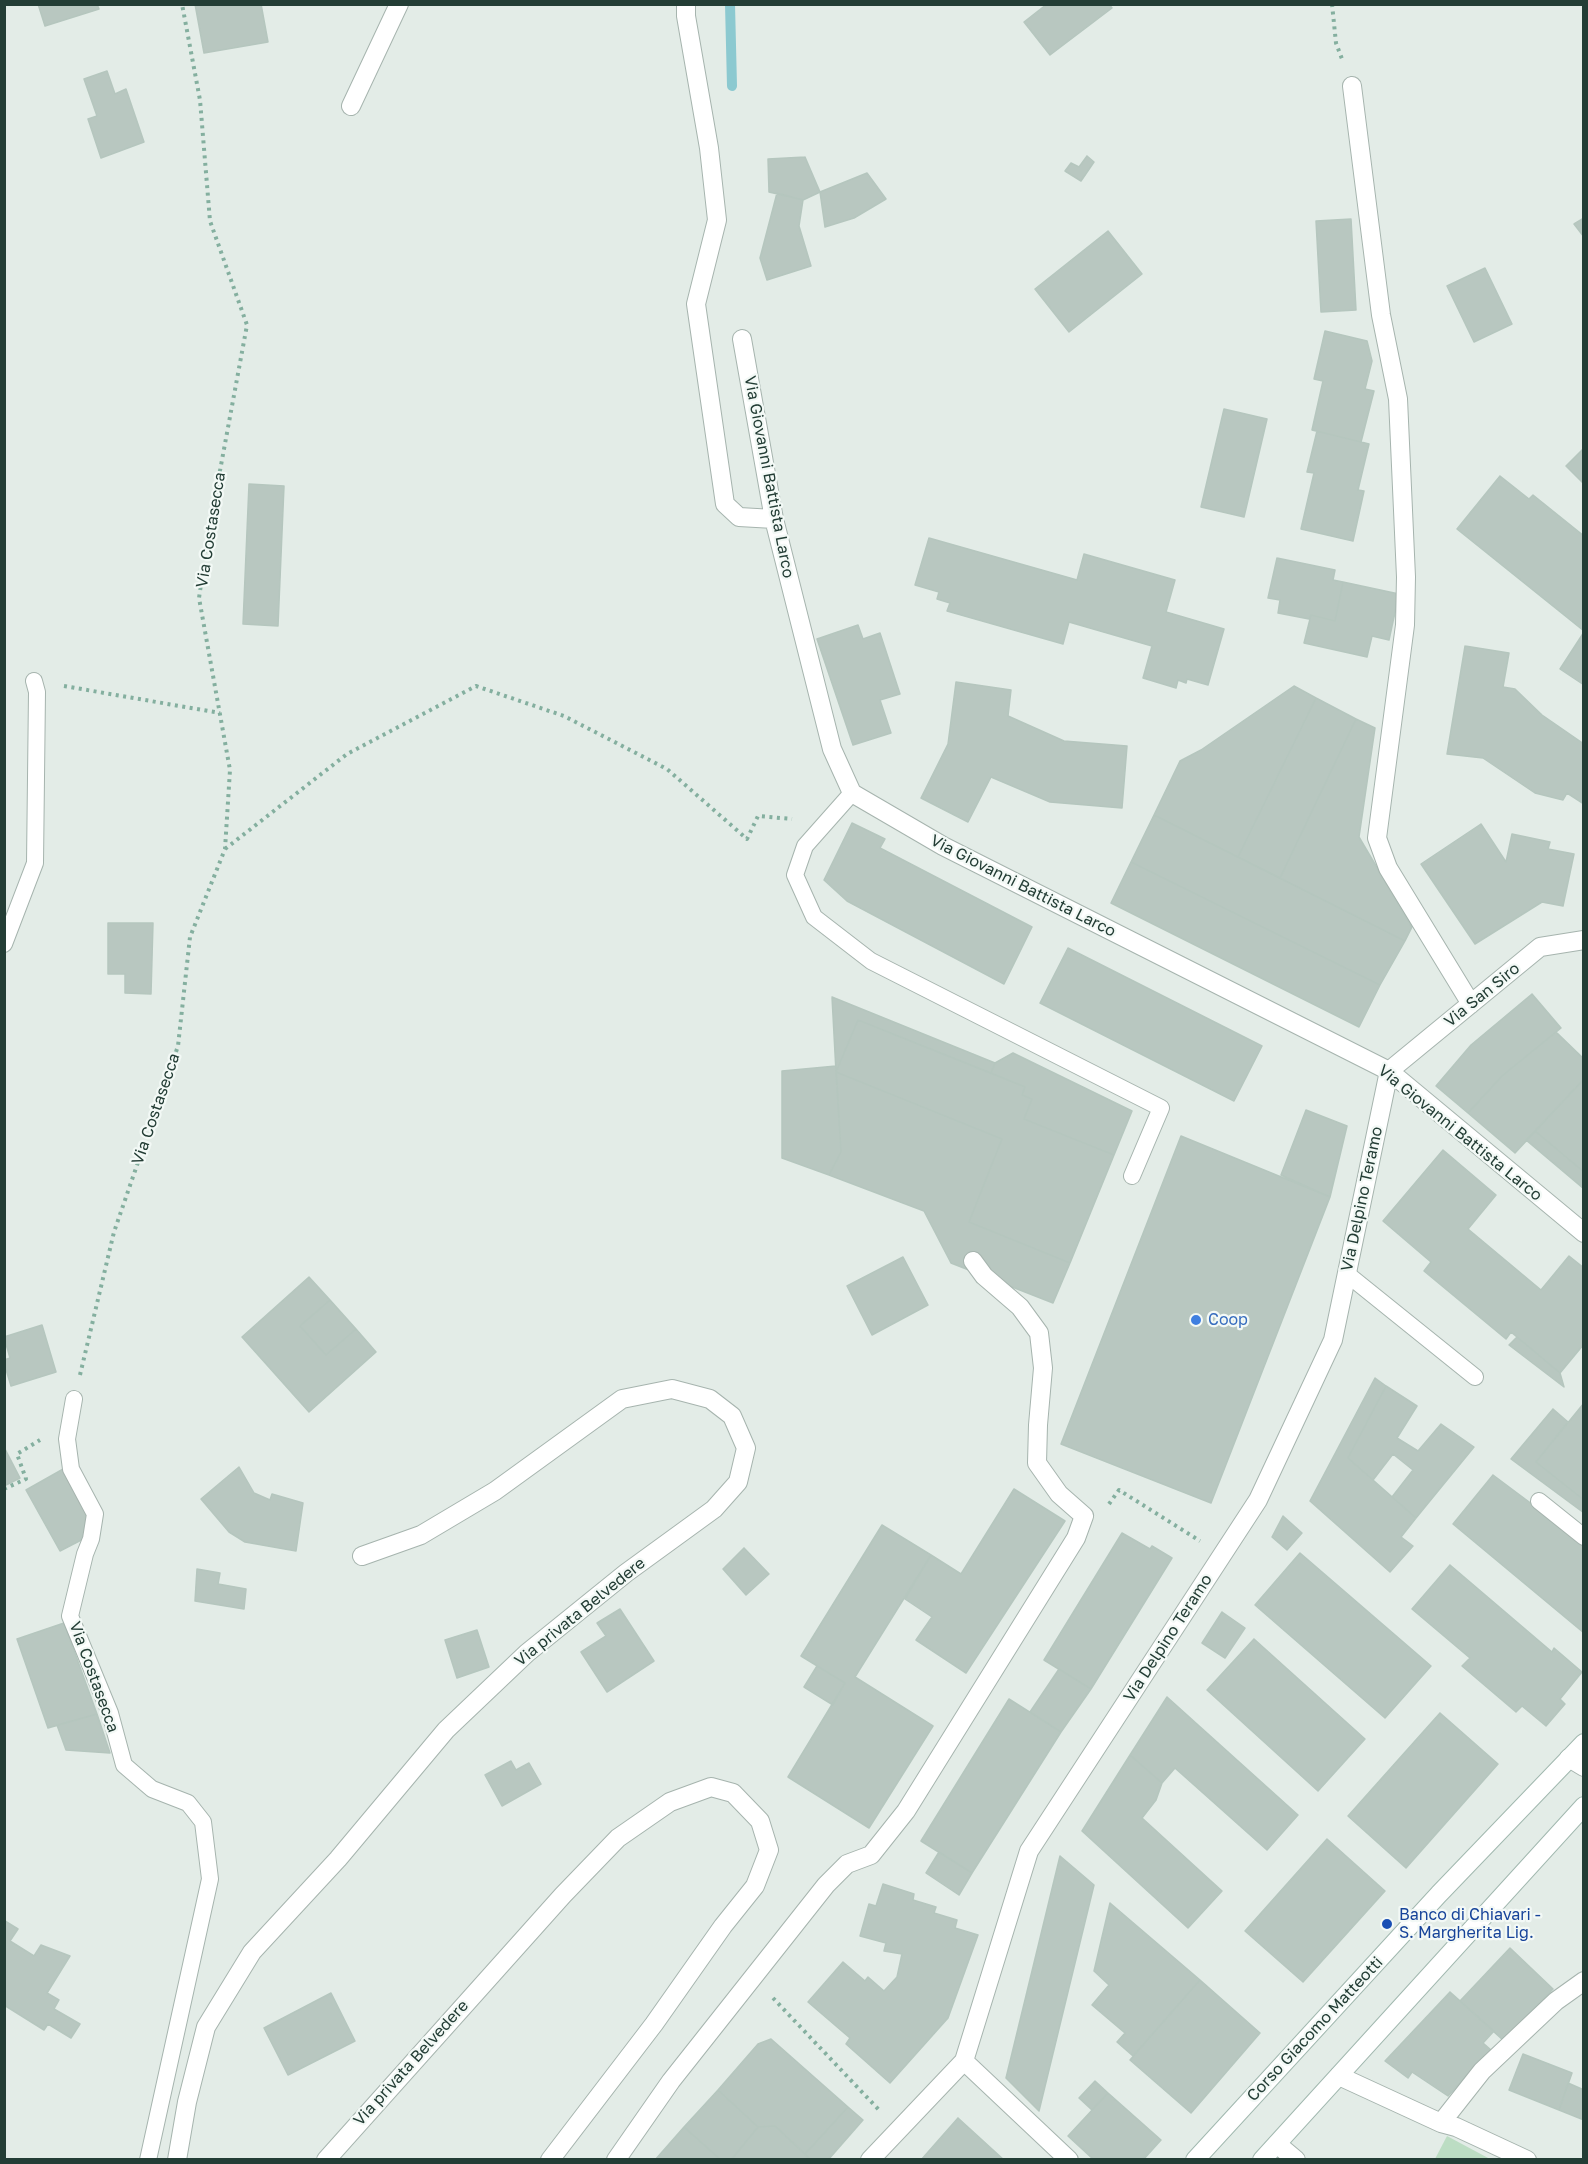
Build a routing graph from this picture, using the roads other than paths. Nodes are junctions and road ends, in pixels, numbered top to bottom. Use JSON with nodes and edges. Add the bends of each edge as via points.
{"nodes":[{"id":1,"x":399,"y":4,"type":"edge"},
{"id":2,"x":686,"y":4,"type":"edge"},
{"id":3,"x":1352,"y":86,"type":"road end"},
{"id":4,"x":351,"y":106,"type":"dead end"},
{"id":5,"x":742,"y":339,"type":"dead end"},
{"id":6,"x":774,"y":519,"type":"junction"},
{"id":7,"x":34,"y":681,"type":"road end"},
{"id":8,"x":852,"y":793,"type":"junction"},
{"id":9,"x":1584,"y":940,"type":"edge"},
{"id":10,"x":4,"y":944,"type":"edge"},
{"id":11,"x":1471,"y":1004,"type":"junction"},
{"id":12,"x":1389,"y":1071,"type":"junction"},
{"id":13,"x":1132,"y":1176,"type":"dead end"},
{"id":14,"x":1584,"y":1233,"type":"edge"},
{"id":15,"x":973,"y":1261,"type":"dead end"},
{"id":16,"x":1347,"y":1274,"type":"junction"},
{"id":17,"x":1475,"y":1377,"type":"dead end"},
{"id":18,"x":74,"y":1399,"type":"road end"},
{"id":19,"x":1539,"y":1501,"type":"dead end"},
{"id":20,"x":1584,"y":1537,"type":"edge"},
{"id":21,"x":362,"y":1556,"type":"dead end"},
{"id":22,"x":1584,"y":1743,"type":"edge"},
{"id":23,"x":1576,"y":1762,"type":"edge"},
{"id":24,"x":1584,"y":1806,"type":"edge"},
{"id":25,"x":1584,"y":1981,"type":"edge"},
{"id":26,"x":964,"y":2061,"type":"junction"},
{"id":27,"x":1339,"y":2076,"type":"junction"},
{"id":28,"x":1441,"y":2123,"type":"junction"},
{"id":29,"x":1277,"y":2144,"type":"junction"},
{"id":30,"x":148,"y":2160,"type":"edge"},
{"id":31,"x":177,"y":2160,"type":"edge"},
{"id":32,"x":326,"y":2160,"type":"edge"},
{"id":33,"x":550,"y":2160,"type":"edge"},
{"id":34,"x":616,"y":2160,"type":"edge"},
{"id":35,"x":870,"y":2160,"type":"edge"},
{"id":36,"x":1069,"y":2160,"type":"edge"},
{"id":37,"x":1195,"y":2160,"type":"edge"},
{"id":38,"x":1262,"y":2160,"type":"edge"},
{"id":39,"x":1296,"y":2160,"type":"edge"},
{"id":40,"x":1527,"y":2160,"type":"edge"}],
"edges":[{"from":1,"to":4,"type":"street"},
{"from":2,"to":6,"type":"street","via":[[717,220],[696,304],[725,504],[739,517]]},
{"from":3,"to":11,"type":"street","via":[[1381,315],[1398,399],[1406,577],[1405,624],[1377,838],[1388,868]]},
{"from":5,"to":6,"type":"street","name":"Via Giovanni Battista Larco"},
{"from":6,"to":8,"type":"street","name":"Via Giovanni Battista Larco","via":[[832,750]]},
{"from":7,"to":10,"type":"lane","via":[[35,863]]},
{"from":8,"to":12,"type":"street","name":"Via Giovanni Battista Larco","via":[[944,846]]},
{"from":8,"to":13,"type":"lane","via":[[805,846],[795,875],[814,917],[871,961],[1161,1108]]},
{"from":9,"to":11,"type":"street","name":"Via San Siro","via":[[1540,947]]},
{"from":11,"to":12,"type":"street","name":"Via San Siro"},
{"from":12,"to":14,"type":"street","name":"Via Giovanni Battista Larco"},
{"from":12,"to":16,"type":"street","name":"Via Delpino Teramo"},
{"from":15,"to":34,"type":"street","via":[[984,1276],[1020,1307],[1039,1333],[1043,1368],[1037,1463],[1059,1494],[1084,1515],[1076,1538],[906,1811],[871,1856],[847,1864],[826,1885],[671,2081]]},
{"from":16,"to":17,"type":"lane"},
{"from":16,"to":26,"type":"street","name":"Via Delpino Teramo","via":[[1333,1340],[1258,1500],[1029,1851]]},
{"from":18,"to":30,"type":"lane","name":"Via Costasecca","via":[[67,1439],[71,1469],[95,1514],[70,1616],[110,1713],[124,1765],[152,1789],[188,1803],[203,1822],[210,1879]]},
{"from":19,"to":20,"type":"lane"},
{"from":21,"to":31,"type":"street","name":"Via privata Belvedere","via":[[421,1535],[495,1491],[622,1399],[672,1389],[711,1399],[732,1416],[746,1448],[738,1482],[714,1509],[527,1653],[454,1722],[338,1859],[252,1952],[206,2027]]},
{"from":22,"to":23,"type":"street","name":"Corso Giacomo Matteotti"},
{"from":23,"to":37,"type":"street","name":"Corso Giacomo Matteotti","via":[[1439,1894]]},
{"from":24,"to":27,"type":"street"},
{"from":25,"to":28,"type":"street","via":[[1556,2001],[1482,2071]]},
{"from":26,"to":35,"type":"street"},
{"from":26,"to":36,"type":"street"},
{"from":27,"to":28,"type":"street"},
{"from":27,"to":29,"type":"street"},
{"from":28,"to":40,"type":"street"},
{"from":29,"to":38,"type":"street"},
{"from":29,"to":39,"type":"street"},
{"from":32,"to":33,"type":"street","name":"Via privata Belvedere","via":[[555,1903],[618,1838],[670,1802],[711,1787],[733,1793],[760,1821],[769,1850],[755,1886]]}]}
